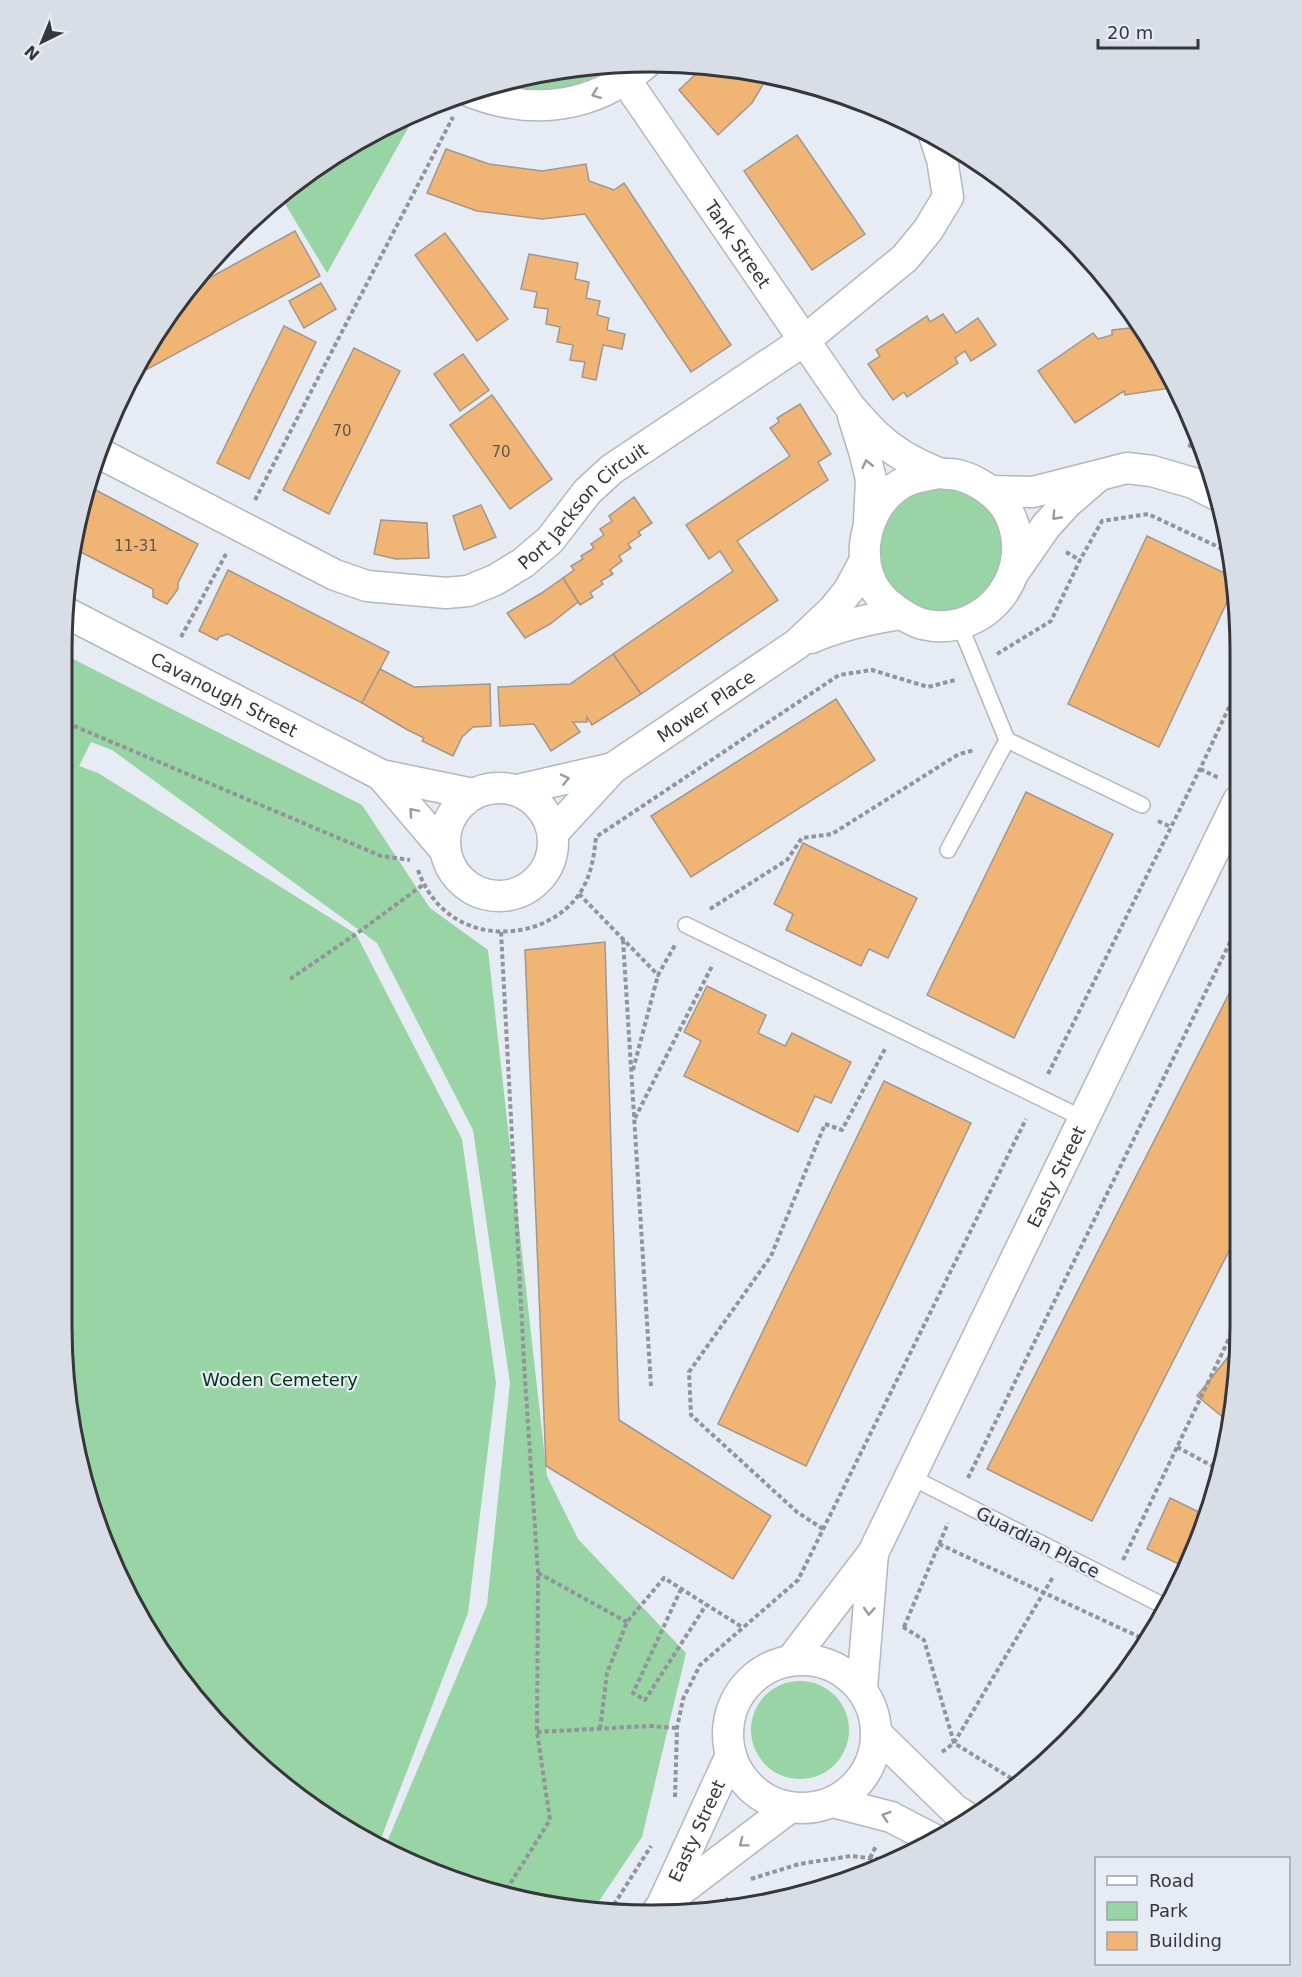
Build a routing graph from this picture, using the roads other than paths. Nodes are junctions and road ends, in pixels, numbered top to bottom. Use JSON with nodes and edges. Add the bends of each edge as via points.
{"nodes":[{"id":1,"x":635,"y":72,"type":"edge"},
{"id":2,"x":465,"y":103,"type":"edge"},
{"id":3,"x":939,"y":149,"type":"edge"},
{"id":4,"x":805,"y":340,"type":"junction"},
{"id":5,"x":849,"y":407,"type":"junction"},
{"id":6,"x":106,"y":457,"type":"edge"},
{"id":7,"x":938,"y":473,"type":"junction"},
{"id":8,"x":1098,"y":476,"type":"junction"},
{"id":9,"x":1207,"y":490,"type":"edge"},
{"id":10,"x":990,"y":491,"type":"junction"},
{"id":11,"x":869,"y":522,"type":"junction"},
{"id":12,"x":865,"y":560,"type":"junction"},
{"id":13,"x":1014,"y":572,"type":"junction"},
{"id":14,"x":901,"y":615,"type":"junction"},
{"id":15,"x":73,"y":616,"type":"edge"},
{"id":16,"x":959,"y":623,"type":"junction"},
{"id":17,"x":796,"y":644,"type":"junction"},
{"id":18,"x":1007,"y":740,"type":"junction"},
{"id":19,"x":613,"y":768,"type":"junction"},
{"id":20,"x":381,"y":775,"type":"junction"},
{"id":21,"x":517,"y":790,"type":"junction"},
{"id":22,"x":473,"y":794,"type":"junction"},
{"id":23,"x":1142,"y":805,"type":"dead end"},
{"id":24,"x":553,"y":833,"type":"junction"},
{"id":25,"x":1229,"y":840,"type":"edge"},
{"id":26,"x":445,"y":849,"type":"junction"},
{"id":27,"x":948,"y":850,"type":"dead end"},
{"id":28,"x":686,"y":925,"type":"road end"},
{"id":29,"x":1084,"y":1119,"type":"junction"},
{"id":30,"x":911,"y":1476,"type":"junction"},
{"id":31,"x":873,"y":1552,"type":"junction"},
{"id":32,"x":1159,"y":1603,"type":"edge"},
{"id":33,"x":792,"y":1659,"type":"junction"},
{"id":34,"x":862,"y":1688,"type":"junction"},
{"id":35,"x":877,"y":1734,"type":"junction"},
{"id":36,"x":731,"y":1755,"type":"junction"},
{"id":37,"x":833,"y":1802,"type":"junction"},
{"id":38,"x":789,"y":1808,"type":"junction"},
{"id":39,"x":962,"y":1814,"type":"edge"},
{"id":40,"x":925,"y":1835,"type":"edge"},
{"id":41,"x":660,"y":1905,"type":"edge"},
{"id":42,"x":665,"y":1905,"type":"edge"}],
"edges":[{"from":1,"to":2,"type":"street","name":"Tank Street","one_way":true,"via":[[575,102],[548,106]]},
{"from":1,"to":4,"type":"street","name":"Tank Street"},
{"from":3,"to":4,"type":"street","name":"Port Jackson Circuit","via":[[948,196],[928,230],[905,258]]},
{"from":4,"to":5,"type":"street","name":"Tank Street"},
{"from":4,"to":6,"type":"street","name":"Port Jackson Circuit","via":[[612,469],[587,492],[550,540],[524,563],[468,591],[446,593],[367,586],[335,575]]},
{"from":5,"to":7,"type":"street","name":"Tank Street","via":[[878,438]]},
{"from":11,"to":5,"type":"street","name":"Tank Street","one_way":true,"via":[[871,479]]},
{"from":7,"to":10,"type":"street","via":[[957,474]]},
{"from":7,"to":11,"type":"street","via":[[916,477],[896,487],[880,502]]},
{"from":8,"to":9,"type":"street","via":[[1127,468],[1152,471]]},
{"from":8,"to":10,"type":"street","via":[[1033,492]]},
{"from":8,"to":13,"type":"street","one_way":true,"via":[[1067,503]]},
{"from":10,"to":13,"type":"street","via":[[1015,528],[1018,550]]},
{"from":11,"to":12,"type":"street"},
{"from":12,"to":14,"type":"street","via":[[871,582]]},
{"from":12,"to":17,"type":"street","name":"Mower Place","via":[[833,610]]},
{"from":13,"to":16,"type":"street","via":[[1004,593],[988,610]]},
{"from":14,"to":16,"type":"street","via":[[922,624]]},
{"from":14,"to":17,"type":"street","name":"Mower Place","via":[[862,620]]},
{"from":15,"to":20,"type":"street","name":"Cavanough Street"},
{"from":16,"to":18,"type":"lane"},
{"from":17,"to":19,"type":"street","name":"Mower Place"},
{"from":18,"to":23,"type":"lane"},
{"from":18,"to":27,"type":"lane"},
{"from":21,"to":19,"type":"street","name":"Mower Place","one_way":true},
{"from":19,"to":24,"type":"street","name":"Mower Place"},
{"from":20,"to":22,"type":"street","name":"Cavanough Street"},
{"from":26,"to":20,"type":"street","name":"Cavanough Street","one_way":true},
{"from":21,"to":22,"type":"street","via":[[487,788]]},
{"from":21,"to":24,"type":"street","via":[[541,807]]},
{"from":22,"to":26,"type":"street","via":[[450,818]]},
{"from":24,"to":26,"type":"street","via":[[548,867],[538,880],[508,896],[490,896],[460,880]]},
{"from":25,"to":29,"type":"street","name":"Easty Street"},
{"from":28,"to":29,"type":"lane"},
{"from":29,"to":30,"type":"street","name":"Easty Street"},
{"from":30,"to":31,"type":"street","name":"Easty Street"},
{"from":30,"to":32,"type":"lane","name":"Guardian Place"},
{"from":31,"to":33,"type":"street","name":"Easty Street"},
{"from":31,"to":34,"type":"street","name":"Easty Street","one_way":true},
{"from":33,"to":34,"type":"street","via":[[831,1664]]},
{"from":33,"to":36,"type":"street","via":[[768,1667],[747,1683],[733,1704],[727,1729]]},
{"from":34,"to":35,"type":"street","via":[[873,1710]]},
{"from":35,"to":37,"type":"street","via":[[866,1774],[851,1791]]},
{"from":35,"to":39,"type":"street"},
{"from":36,"to":38,"type":"street","via":[[739,1774],[753,1789]]},
{"from":36,"to":41,"type":"street","name":"Easty Street"},
{"from":37,"to":38,"type":"street","via":[[812,1808]]},
{"from":40,"to":37,"type":"street","one_way":true,"via":[[891,1817]]},
{"from":38,"to":42,"type":"street","name":"Easty Street","one_way":true}]}
